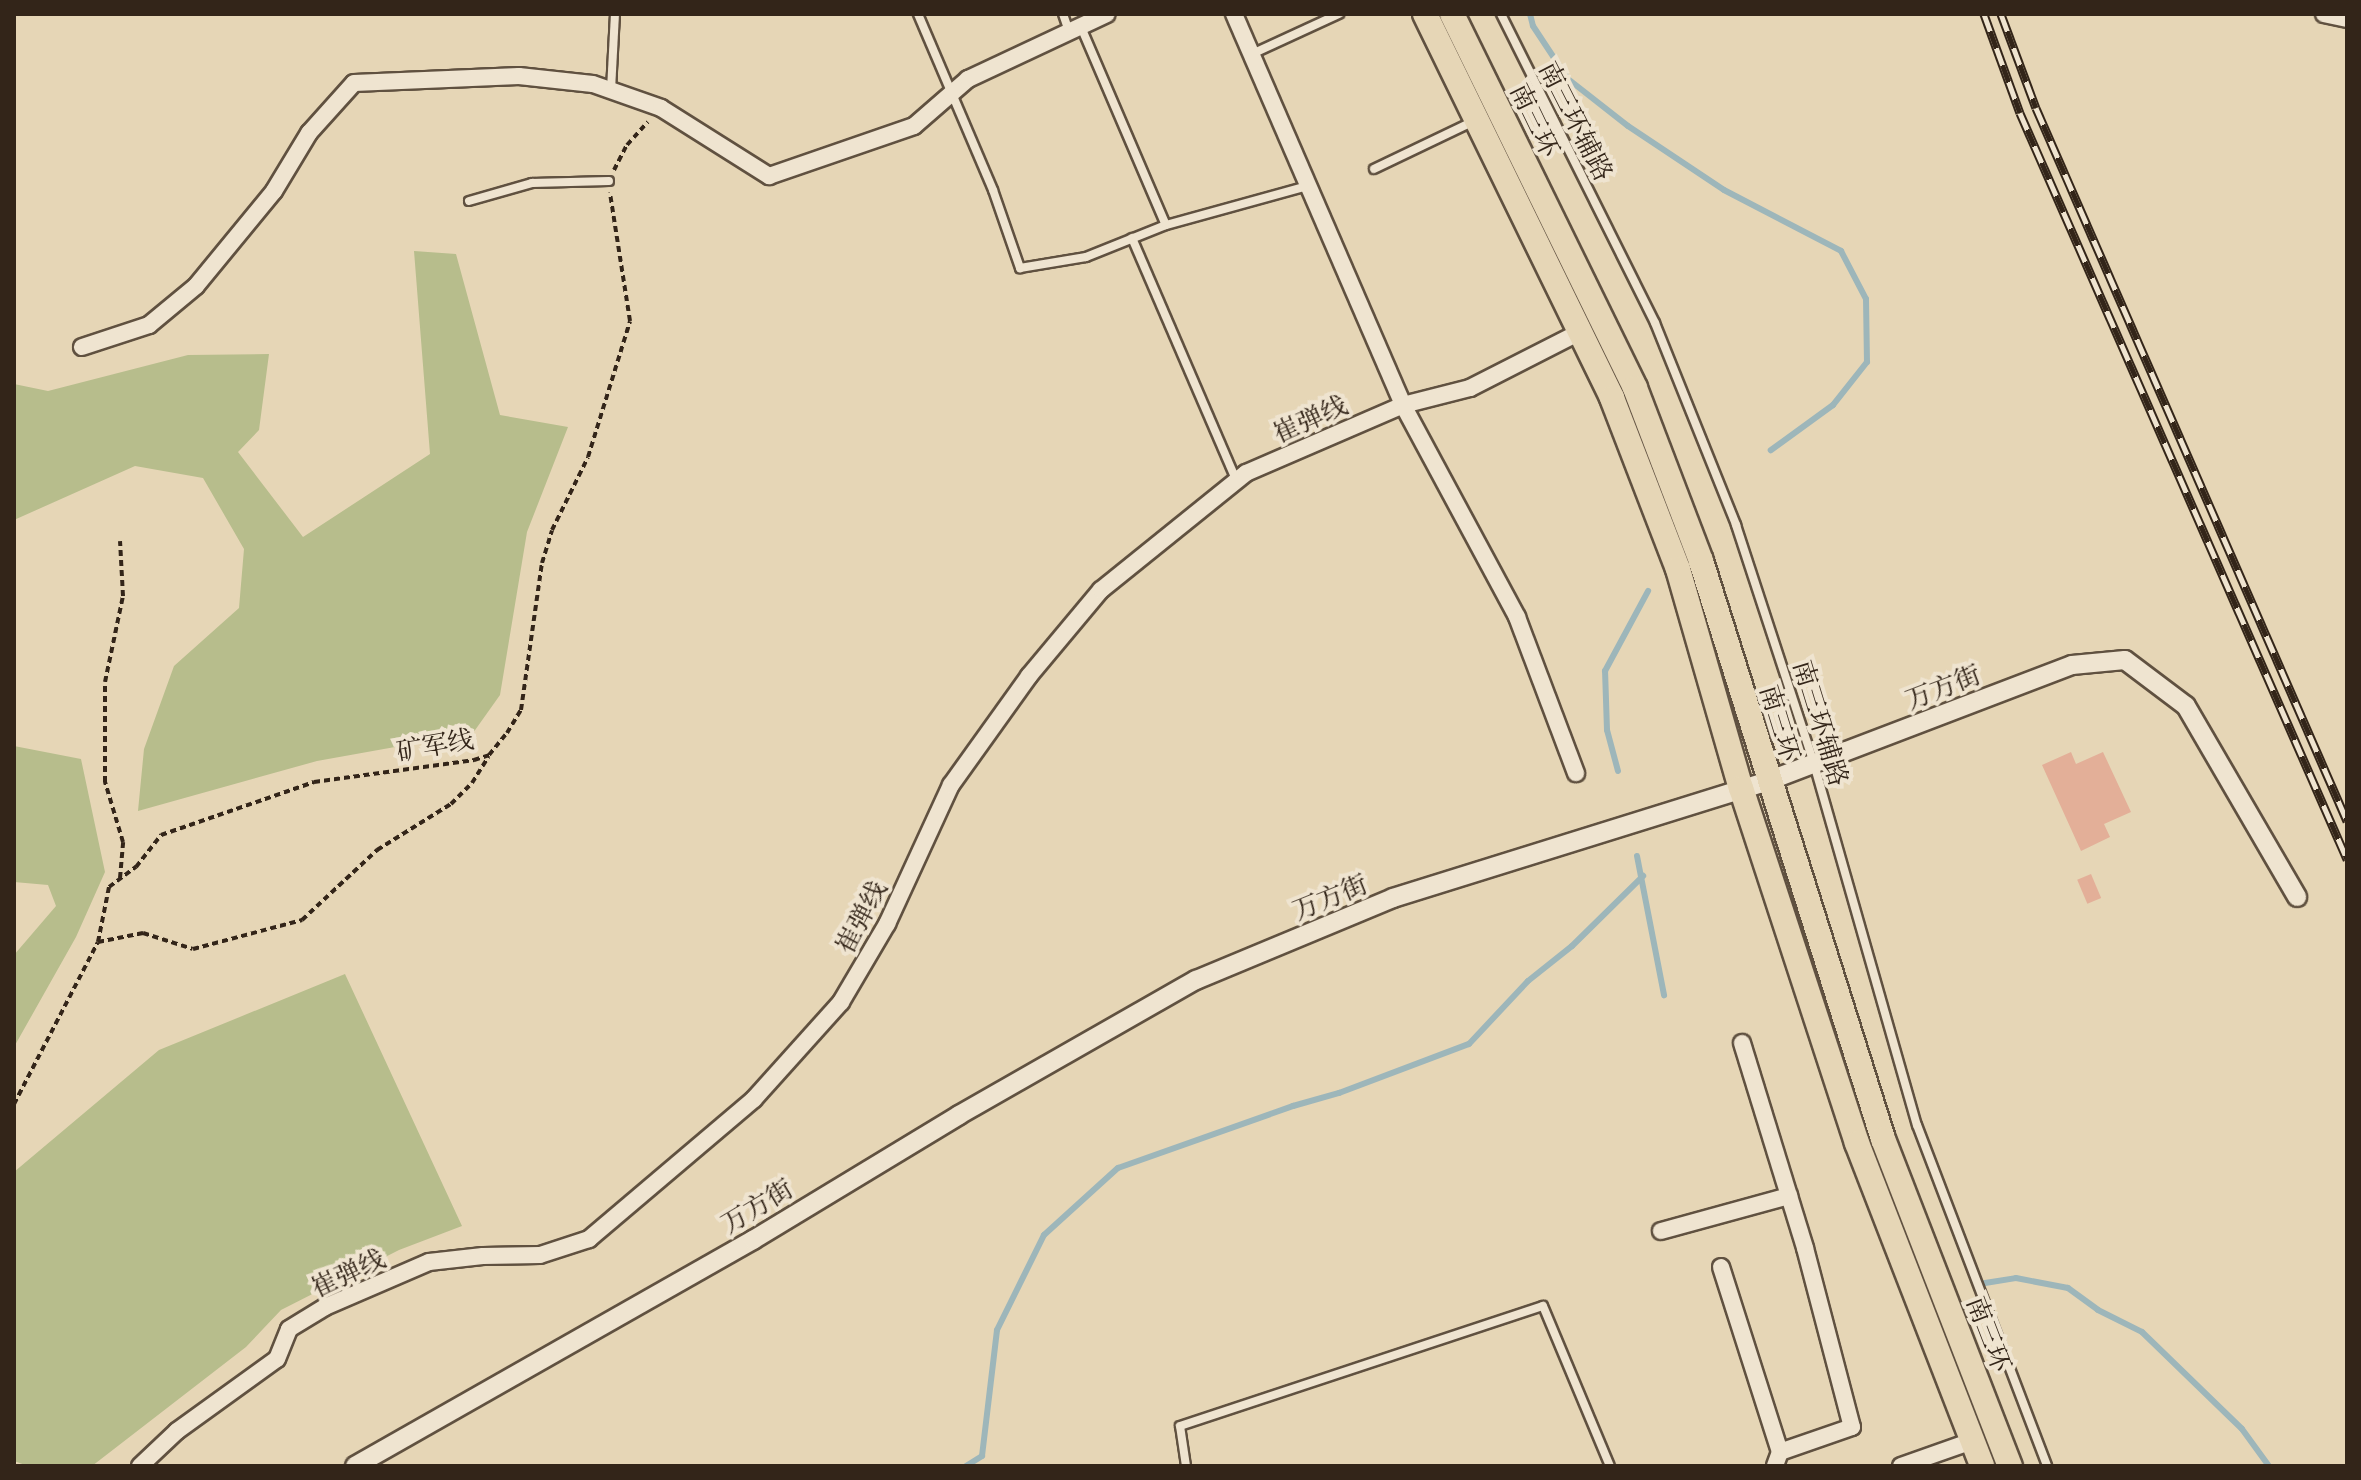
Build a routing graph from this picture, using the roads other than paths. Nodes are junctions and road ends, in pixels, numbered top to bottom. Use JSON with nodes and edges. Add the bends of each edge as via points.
{"nodes":[{"id":1,"x":615,"y":14,"type":"edge"},
{"id":2,"x":918,"y":14,"type":"edge"},
{"id":3,"x":1063,"y":14,"type":"edge"},
{"id":4,"x":1107,"y":14,"type":"edge"},
{"id":5,"x":1234,"y":14,"type":"edge"},
{"id":6,"x":1339,"y":14,"type":"edge"},
{"id":7,"x":1425,"y":14,"type":"edge"},
{"id":8,"x":1452,"y":14,"type":"edge"},
{"id":9,"x":1501,"y":14,"type":"edge"},
{"id":10,"x":2324,"y":14,"type":"edge"},
{"id":11,"x":2347,"y":19,"type":"edge"},
{"id":12,"x":1075,"y":29,"type":"junction"},
{"id":13,"x":1252,"y":54,"type":"junction"},
{"id":14,"x":611,"y":91,"type":"junction"},
{"id":15,"x":951,"y":94,"type":"junction"},
{"id":16,"x":1477,"y":120,"type":"junction"},
{"id":17,"x":1374,"y":169,"type":"dead end"},
{"id":18,"x":609,"y":181,"type":"road end"},
{"id":19,"x":1308,"y":186,"type":"junction"},
{"id":20,"x":469,"y":201,"type":"dead end"},
{"id":21,"x":1166,"y":225,"type":"junction"},
{"id":22,"x":1132,"y":238,"type":"junction"},
{"id":23,"x":1580,"y":332,"type":"junction"},
{"id":24,"x":82,"y":347,"type":"dead end"},
{"id":25,"x":1403,"y":405,"type":"junction"},
{"id":26,"x":1237,"y":481,"type":"junction"},
{"id":27,"x":1814,"y":764,"type":"junction"},
{"id":28,"x":1576,"y":773,"type":"dead end"},
{"id":29,"x":1768,"y":781,"type":"junction"},
{"id":30,"x":1741,"y":788,"type":"junction"},
{"id":31,"x":2297,"y":897,"type":"dead end"},
{"id":32,"x":1742,"y":1043,"type":"dead end"},
{"id":33,"x":1789,"y":1196,"type":"junction"},
{"id":34,"x":1661,"y":1231,"type":"dead end"},
{"id":35,"x":1721,"y":1267,"type":"dead end"},
{"id":36,"x":1972,"y":1441,"type":"junction"},
{"id":37,"x":1778,"y":1459,"type":"edge"},
{"id":38,"x":140,"y":1466,"type":"edge"},
{"id":39,"x":355,"y":1466,"type":"edge"},
{"id":40,"x":1186,"y":1466,"type":"edge"},
{"id":41,"x":1610,"y":1466,"type":"edge"},
{"id":42,"x":1901,"y":1466,"type":"edge"},
{"id":43,"x":1982,"y":1466,"type":"edge"},
{"id":44,"x":2010,"y":1466,"type":"edge"},
{"id":45,"x":2047,"y":1466,"type":"edge"}],
"edges":[{"from":1,"to":14,"type":"lane"},
{"from":2,"to":15,"type":"lane"},
{"from":3,"to":12,"type":"lane"},
{"from":4,"to":12,"type":"street"},
{"from":5,"to":13,"type":"street"},
{"from":6,"to":13,"type":"lane"},
{"from":7,"to":16,"type":"main road","name":"南三环"},
{"from":8,"to":29,"type":"main road","name":"南三环","via":[[1635,388],[1701,561]]},
{"from":9,"to":27,"type":"lane","name":"南三环辅路","via":[[1655,323],[1736,525]]},
{"from":10,"to":11,"type":"street"},
{"from":12,"to":15,"type":"street","via":[[968,79]]},
{"from":12,"to":21,"type":"lane"},
{"from":13,"to":19,"type":"street"},
{"from":14,"to":15,"type":"street","via":[[661,108],[769,176],[914,126]]},
{"from":14,"to":24,"type":"street","via":[[593,84],[519,76],[354,83],[309,133],[274,191],[196,286],[149,325]]},
{"from":15,"to":22,"type":"lane","via":[[1020,268],[1086,257]]},
{"from":16,"to":17,"type":"lane"},
{"from":16,"to":23,"type":"main road","name":"南三环"},
{"from":18,"to":20,"type":"lane","via":[[532,183]]},
{"from":19,"to":21,"type":"lane"},
{"from":19,"to":25,"type":"street"},
{"from":21,"to":22,"type":"lane"},
{"from":22,"to":26,"type":"lane"},
{"from":23,"to":25,"type":"street","name":"崔弹线","via":[[1470,388]]},
{"from":23,"to":30,"type":"main road","name":"南三环","via":[[1612,398],[1678,569]]},
{"from":25,"to":26,"type":"street","name":"崔弹线"},
{"from":25,"to":28,"type":"street","via":[[1517,617]]},
{"from":26,"to":38,"type":"street","name":"崔弹线","via":[[1101,590],[1029,676],[951,785],[887,924],[841,1002],[754,1099],[589,1239],[540,1255],[429,1262],[325,1307],[289,1329],[277,1359],[177,1431]]},
{"from":27,"to":29,"type":"street","name":"万方街"},
{"from":27,"to":31,"type":"street","name":"万方街","via":[[2072,665],[2125,660],[2186,706]]},
{"from":27,"to":45,"type":"lane","name":"南三环辅路","via":[[1917,1125]]},
{"from":29,"to":30,"type":"street","name":"万方街"},
{"from":29,"to":44,"type":"main road","name":"南三环","via":[[1883,1139]]},
{"from":30,"to":36,"type":"main road","name":"南三环","via":[[1857,1143]]},
{"from":30,"to":39,"type":"street","name":"万方街","via":[[1393,898],[1196,980]]},
{"from":32,"to":33,"type":"street"},
{"from":33,"to":34,"type":"street"},
{"from":33,"to":37,"type":"street","via":[[1852,1427]]},
{"from":35,"to":37,"type":"street"},
{"from":36,"to":42,"type":"street"},
{"from":36,"to":43,"type":"main road","name":"南三环"},
{"from":40,"to":41,"type":"lane","via":[[1180,1426],[1543,1306]]}]}
